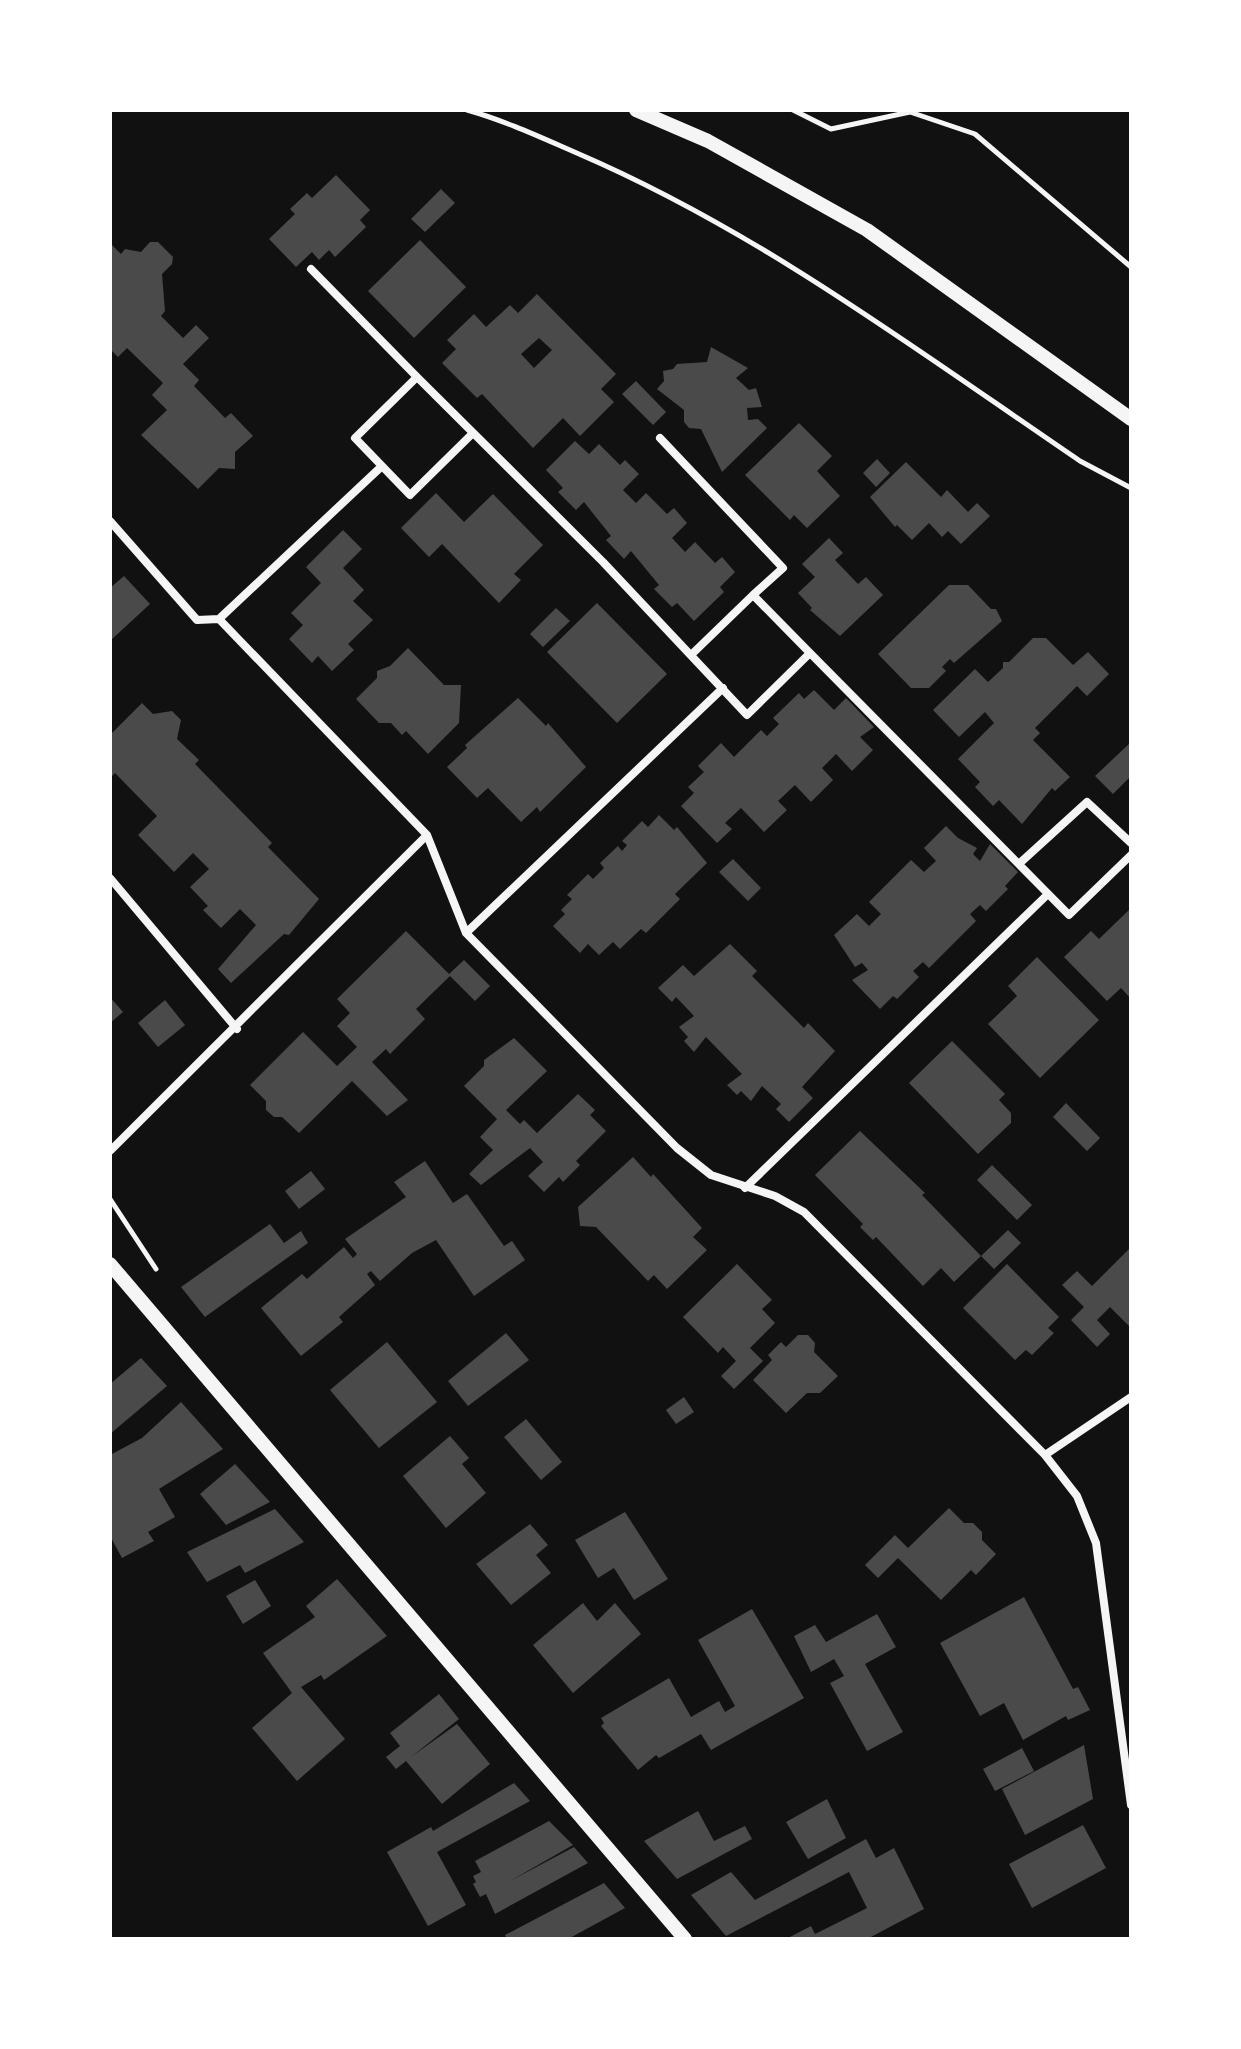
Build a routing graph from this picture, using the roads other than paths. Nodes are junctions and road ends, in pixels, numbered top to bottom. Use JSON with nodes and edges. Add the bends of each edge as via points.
{"nodes":[{"id":1,"x":636,"y":110,"type":"edge"},
{"id":2,"x":311,"y":269,"type":"dead end"},
{"id":3,"x":417,"y":377,"type":"junction"},
{"id":4,"x":1131,"y":419,"type":"edge"},
{"id":5,"x":473,"y":433,"type":"junction"},
{"id":6,"x":660,"y":438,"type":"dead end"},
{"id":7,"x":382,"y":466,"type":"junction"},
{"id":8,"x":110,"y":521,"type":"edge"},
{"id":9,"x":753,"y":595,"type":"junction"},
{"id":10,"x":219,"y":619,"type":"junction"},
{"id":11,"x":810,"y":653,"type":"junction"},
{"id":12,"x":691,"y":655,"type":"junction"},
{"id":13,"x":723,"y":688,"type":"junction"},
{"id":14,"x":427,"y":835,"type":"junction"},
{"id":15,"x":1131,"y":843,"type":"edge"},
{"id":16,"x":1131,"y":855,"type":"edge"},
{"id":17,"x":1021,"y":862,"type":"junction"},
{"id":18,"x":110,"y":878,"type":"edge"},
{"id":19,"x":1048,"y":894,"type":"junction"},
{"id":20,"x":466,"y":933,"type":"junction"},
{"id":21,"x":237,"y":1029,"type":"junction"},
{"id":22,"x":110,"y":1151,"type":"edge"},
{"id":23,"x":745,"y":1188,"type":"junction"},
{"id":24,"x":110,"y":1264,"type":"edge"},
{"id":25,"x":1131,"y":1397,"type":"edge"},
{"id":26,"x":1045,"y":1455,"type":"junction"},
{"id":27,"x":1131,"y":1805,"type":"edge"},
{"id":28,"x":685,"y":1939,"type":"edge"}],
"edges":[{"from":1,"to":4,"type":"street","via":[[708,141],[867,230]]},
{"from":2,"to":3,"type":"street"},
{"from":3,"to":5,"type":"street"},
{"from":3,"to":7,"type":"street","via":[[355,438]]},
{"from":5,"to":7,"type":"street","via":[[410,495]]},
{"from":5,"to":12,"type":"street"},
{"from":6,"to":9,"type":"street","via":[[783,568]]},
{"from":7,"to":10,"type":"street"},
{"from":8,"to":10,"type":"street","via":[[197,620]]},
{"from":9,"to":11,"type":"street"},
{"from":9,"to":12,"type":"street"},
{"from":10,"to":14,"type":"street"},
{"from":11,"to":13,"type":"street","via":[[747,715]]},
{"from":11,"to":17,"type":"street"},
{"from":12,"to":13,"type":"street"},
{"from":13,"to":20,"type":"street"},
{"from":14,"to":20,"type":"street"},
{"from":14,"to":21,"type":"street"},
{"from":15,"to":17,"type":"street","via":[[1087,802]]},
{"from":16,"to":19,"type":"street","via":[[1069,915]]},
{"from":17,"to":19,"type":"street"},
{"from":18,"to":21,"type":"street"},
{"from":19,"to":23,"type":"street"},
{"from":20,"to":23,"type":"street","via":[[677,1148],[711,1175]]},
{"from":21,"to":22,"type":"street"},
{"from":23,"to":26,"type":"street","via":[[804,1212]]},
{"from":24,"to":28,"type":"street"},
{"from":25,"to":26,"type":"street"},
{"from":26,"to":27,"type":"street","via":[[1077,1496],[1096,1543]]}]}
